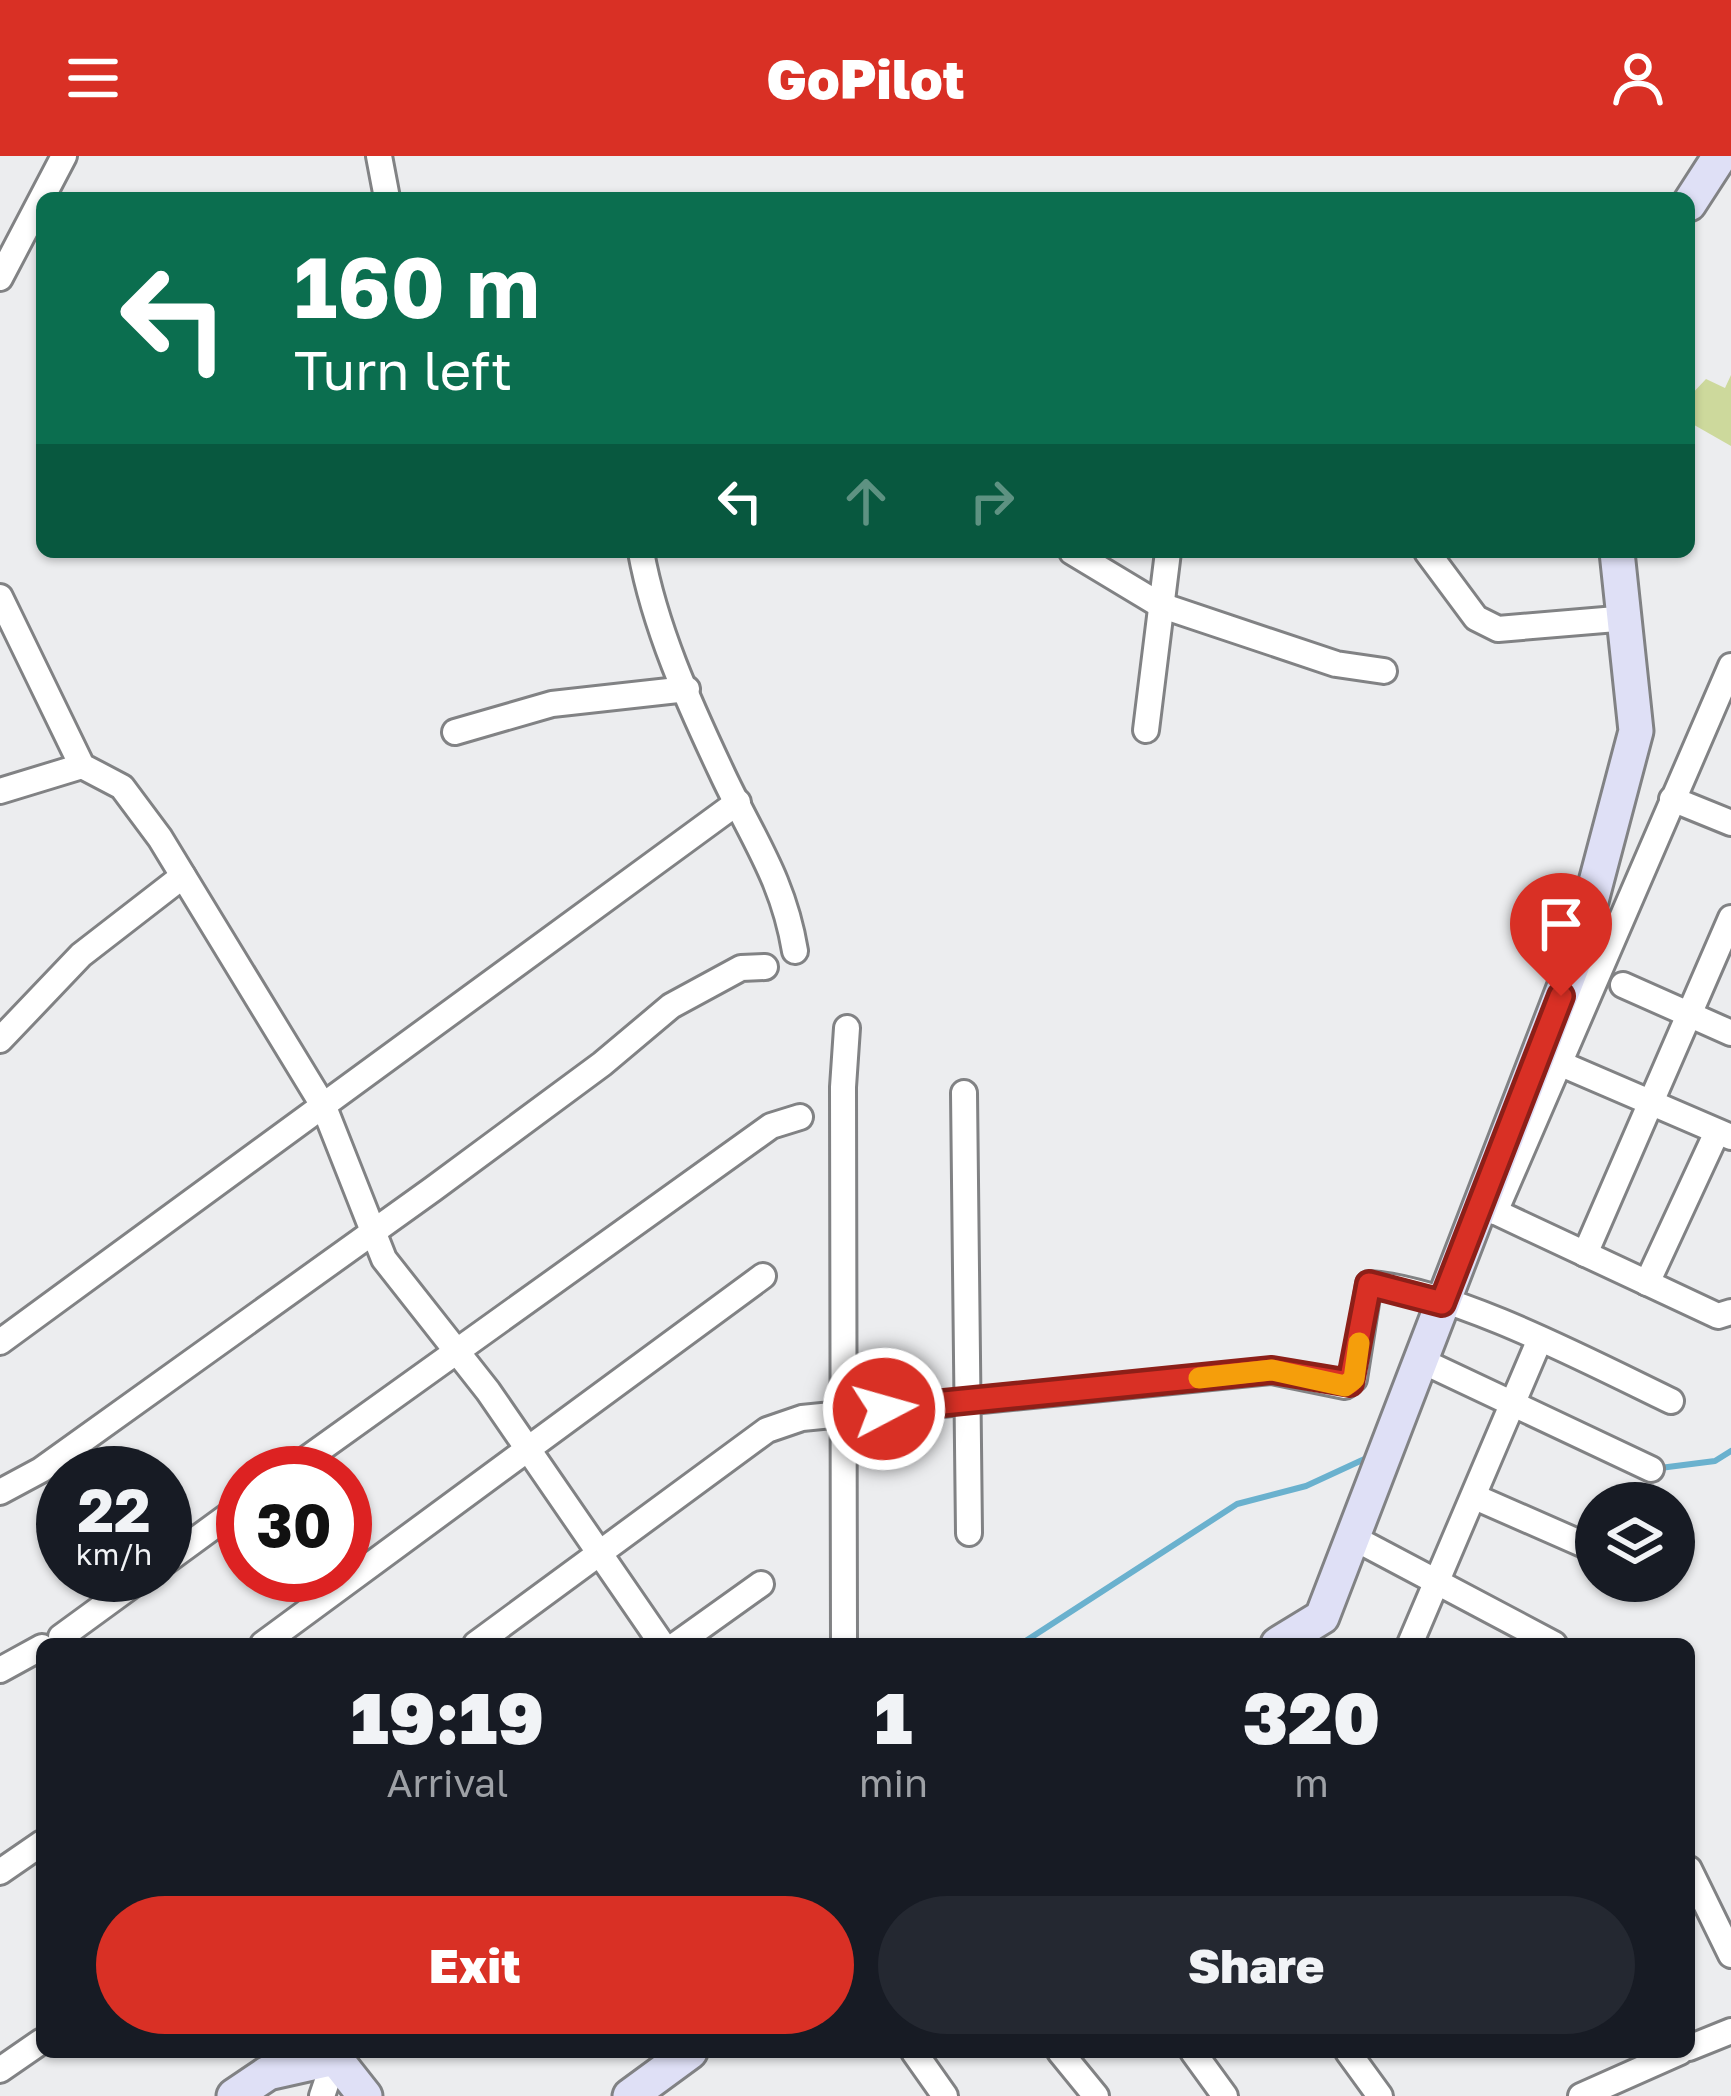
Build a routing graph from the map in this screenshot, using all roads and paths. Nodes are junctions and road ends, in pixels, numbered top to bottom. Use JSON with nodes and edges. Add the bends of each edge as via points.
{"nodes":[{"id":1,"x":64,"y":156,"type":"edge"},
{"id":2,"x":379,"y":156,"type":"edge"},
{"id":3,"x":1720,"y":156,"type":"edge"},
{"id":4,"x":45,"y":192,"type":"edge"},
{"id":5,"x":386,"y":192,"type":"edge"},
{"id":6,"x":1695,"y":195,"type":"edge"},
{"id":7,"x":36,"y":209,"type":"edge"},
{"id":8,"x":0,"y":278,"type":"edge"},
{"id":9,"x":642,"y":558,"type":"edge"},
{"id":10,"x":1082,"y":558,"type":"edge"},
{"id":11,"x":1167,"y":558,"type":"edge"},
{"id":12,"x":1431,"y":558,"type":"edge"},
{"id":13,"x":1618,"y":558,"type":"edge"},
{"id":14,"x":0,"y":597,"type":"edge"},
{"id":15,"x":1160,"y":605,"type":"junction"},
{"id":16,"x":1628,"y":618,"type":"junction"},
{"id":17,"x":1731,"y":666,"type":"edge"},
{"id":18,"x":1384,"y":671,"type":"dead end"},
{"id":19,"x":687,"y":689,"type":"junction"},
{"id":20,"x":1721,"y":713,"type":"edge"},
{"id":21,"x":1146,"y":730,"type":"dead end"},
{"id":22,"x":455,"y":732,"type":"dead end"},
{"id":23,"x":82,"y":766,"type":"junction"},
{"id":24,"x":0,"y":791,"type":"edge"},
{"id":25,"x":1672,"y":799,"type":"junction"},
{"id":26,"x":737,"y":802,"type":"junction"},
{"id":27,"x":1731,"y":824,"type":"edge"},
{"id":28,"x":182,"y":876,"type":"junction"},
{"id":29,"x":1731,"y":918,"type":"edge"},
{"id":30,"x":796,"y":951,"type":"dead end"},
{"id":31,"x":765,"y":967,"type":"dead end"},
{"id":32,"x":1623,"y":985,"type":"dead end"},
{"id":33,"x":1690,"y":1014,"type":"junction"},
{"id":34,"x":848,"y":1028,"type":"dead end"},
{"id":35,"x":1731,"y":1034,"type":"edge"},
{"id":36,"x":0,"y":1040,"type":"edge"},
{"id":37,"x":1559,"y":1063,"type":"junction"},
{"id":38,"x":964,"y":1093,"type":"dead end"},
{"id":39,"x":1651,"y":1104,"type":"junction"},
{"id":40,"x":324,"y":1107,"type":"junction"},
{"id":41,"x":800,"y":1117,"type":"dead end"},
{"id":42,"x":1724,"y":1134,"type":"edge"},
{"id":43,"x":1488,"y":1208,"type":"junction"},
{"id":44,"x":373,"y":1232,"type":"junction"},
{"id":45,"x":1585,"y":1254,"type":"junction"},
{"id":46,"x":763,"y":1276,"type":"dead end"},
{"id":47,"x":1647,"y":1283,"type":"junction"},
{"id":48,"x":1442,"y":1303,"type":"junction"},
{"id":49,"x":1731,"y":1312,"type":"edge"},
{"id":50,"x":1540,"y":1339,"type":"junction"},
{"id":51,"x":0,"y":1342,"type":"edge"},
{"id":52,"x":456,"y":1350,"type":"junction"},
{"id":53,"x":1420,"y":1360,"type":"junction"},
{"id":54,"x":964,"y":1401,"type":"junction"},
{"id":55,"x":1515,"y":1401,"type":"junction"},
{"id":56,"x":1671,"y":1401,"type":"dead end"},
{"id":57,"x":844,"y":1413,"type":"junction"},
{"id":58,"x":324,"y":1446,"type":"edge"},
{"id":59,"x":528,"y":1449,"type":"junction"},
{"id":60,"x":1651,"y":1469,"type":"dead end"},
{"id":61,"x":0,"y":1492,"type":"edge"},
{"id":62,"x":1474,"y":1497,"type":"junction"},
{"id":63,"x":969,"y":1533,"type":"dead end"},
{"id":64,"x":1352,"y":1537,"type":"junction"},
{"id":65,"x":1575,"y":1541,"type":"edge"},
{"id":66,"x":598,"y":1551,"type":"junction"},
{"id":67,"x":1438,"y":1580,"type":"junction"},
{"id":68,"x":761,"y":1584,"type":"dead end"},
{"id":69,"x":109,"y":1602,"type":"edge"},
{"id":70,"x":61,"y":1638,"type":"edge"},
{"id":71,"x":271,"y":1638,"type":"edge"},
{"id":72,"x":484,"y":1638,"type":"edge"},
{"id":73,"x":658,"y":1638,"type":"edge"},
{"id":74,"x":684,"y":1638,"type":"edge"},
{"id":75,"x":844,"y":1638,"type":"edge"},
{"id":76,"x":1288,"y":1638,"type":"edge"},
{"id":77,"x":1413,"y":1638,"type":"edge"},
{"id":78,"x":1543,"y":1638,"type":"edge"},
{"id":79,"x":36,"y":1652,"type":"edge"},
{"id":80,"x":0,"y":1670,"type":"edge"},
{"id":81,"x":36,"y":1847,"type":"edge"},
{"id":82,"x":0,"y":1872,"type":"edge"},
{"id":83,"x":1695,"y":1881,"type":"edge"},
{"id":84,"x":1731,"y":1955,"type":"edge"},
{"id":85,"x":1731,"y":2031,"type":"edge"},
{"id":86,"x":36,"y":2046,"type":"edge"},
{"id":87,"x":1695,"y":2046,"type":"edge"},
{"id":88,"x":322,"y":2058,"type":"edge"},
{"id":89,"x":332,"y":2058,"type":"edge"},
{"id":90,"x":335,"y":2058,"type":"edge"},
{"id":91,"x":682,"y":2058,"type":"edge"},
{"id":92,"x":918,"y":2058,"type":"edge"},
{"id":93,"x":1065,"y":2058,"type":"edge"},
{"id":94,"x":1197,"y":2058,"type":"edge"},
{"id":95,"x":1352,"y":2058,"type":"edge"},
{"id":96,"x":1666,"y":2058,"type":"edge"},
{"id":97,"x":0,"y":2070,"type":"edge"},
{"id":98,"x":234,"y":2096,"type":"edge"},
{"id":99,"x":322,"y":2096,"type":"edge"},
{"id":100,"x":365,"y":2096,"type":"edge"},
{"id":101,"x":630,"y":2096,"type":"edge"},
{"id":102,"x":945,"y":2096,"type":"edge"},
{"id":103,"x":1096,"y":2096,"type":"edge"},
{"id":104,"x":1225,"y":2096,"type":"edge"},
{"id":105,"x":1380,"y":2096,"type":"edge"},
{"id":106,"x":1581,"y":2096,"type":"edge"}],
"edges":[{"from":1,"to":4,"type":"street"},
{"from":2,"to":5,"type":"street"},
{"from":3,"to":6,"type":"street"},
{"from":7,"to":8,"type":"street"},
{"from":9,"to":19,"type":"street","via":[[652,614]]},
{"from":10,"to":15,"type":"street"},
{"from":11,"to":15,"type":"street"},
{"from":12,"to":16,"type":"street","via":[[1476,618],[1498,629]]},
{"from":13,"to":16,"type":"street"},
{"from":14,"to":23,"type":"street"},
{"from":15,"to":18,"type":"street","via":[[1336,664]]},
{"from":15,"to":21,"type":"street"},
{"from":16,"to":43,"type":"street","via":[[1636,731],[1577,954]]},
{"from":17,"to":20,"type":"street"},
{"from":19,"to":22,"type":"street","via":[[552,704]]},
{"from":19,"to":26,"type":"street"},
{"from":20,"to":25,"type":"street"},
{"from":23,"to":24,"type":"street"},
{"from":23,"to":28,"type":"street","via":[[122,787]]},
{"from":25,"to":27,"type":"street"},
{"from":25,"to":37,"type":"street"},
{"from":26,"to":30,"type":"street","via":[[786,899]]},
{"from":26,"to":40,"type":"street"},
{"from":28,"to":36,"type":"street","via":[[81,955]]},
{"from":28,"to":40,"type":"street"},
{"from":29,"to":33,"type":"street"},
{"from":31,"to":44,"type":"street","via":[[741,968],[671,1006]]},
{"from":32,"to":33,"type":"street"},
{"from":33,"to":35,"type":"street"},
{"from":33,"to":39,"type":"street"},
{"from":34,"to":57,"type":"street"},
{"from":37,"to":39,"type":"street"},
{"from":37,"to":43,"type":"street"},
{"from":38,"to":54,"type":"street"},
{"from":39,"to":42,"type":"street"},
{"from":39,"to":45,"type":"street"},
{"from":40,"to":44,"type":"street"},
{"from":40,"to":51,"type":"street"},
{"from":41,"to":52,"type":"street","via":[[771,1126]]},
{"from":42,"to":47,"type":"street"},
{"from":43,"to":45,"type":"street"},
{"from":43,"to":48,"type":"street"},
{"from":44,"to":52,"type":"street","via":[[384,1259]]},
{"from":44,"to":61,"type":"street"},
{"from":45,"to":47,"type":"street"},
{"from":46,"to":59,"type":"street"},
{"from":47,"to":49,"type":"street","via":[[1718,1316]]},
{"from":48,"to":50,"type":"street"},
{"from":48,"to":53,"type":"street"},
{"from":48,"to":54,"type":"street","via":[[1369,1284],[1354,1379],[1345,1386],[1272,1370]]},
{"from":50,"to":55,"type":"street"},
{"from":50,"to":56,"type":"street"},
{"from":52,"to":58,"type":"street"},
{"from":52,"to":59,"type":"street"},
{"from":53,"to":55,"type":"street"},
{"from":53,"to":64,"type":"street"},
{"from":54,"to":57,"type":"street"},
{"from":54,"to":63,"type":"street"},
{"from":55,"to":60,"type":"street"},
{"from":55,"to":62,"type":"street"},
{"from":57,"to":66,"type":"street","via":[[767,1430]]},
{"from":57,"to":75,"type":"street"},
{"from":59,"to":66,"type":"street"},
{"from":59,"to":71,"type":"street"},
{"from":62,"to":65,"type":"street"},
{"from":62,"to":67,"type":"street"},
{"from":64,"to":67,"type":"street"},
{"from":64,"to":76,"type":"street","via":[[1322,1617]]},
{"from":66,"to":72,"type":"street"},
{"from":66,"to":73,"type":"street"},
{"from":67,"to":77,"type":"street"},
{"from":67,"to":78,"type":"street"},
{"from":68,"to":74,"type":"street"},
{"from":69,"to":70,"type":"street"},
{"from":79,"to":80,"type":"street"},
{"from":81,"to":82,"type":"street"},
{"from":83,"to":84,"type":"street"},
{"from":85,"to":87,"type":"street"},
{"from":86,"to":97,"type":"street"},
{"from":88,"to":98,"type":"street","via":[[268,2072]]},
{"from":89,"to":99,"type":"street"},
{"from":90,"to":100,"type":"street"},
{"from":91,"to":101,"type":"street"},
{"from":92,"to":102,"type":"street"},
{"from":93,"to":103,"type":"street"},
{"from":94,"to":104,"type":"street"},
{"from":95,"to":105,"type":"street"},
{"from":96,"to":106,"type":"street"}]}
